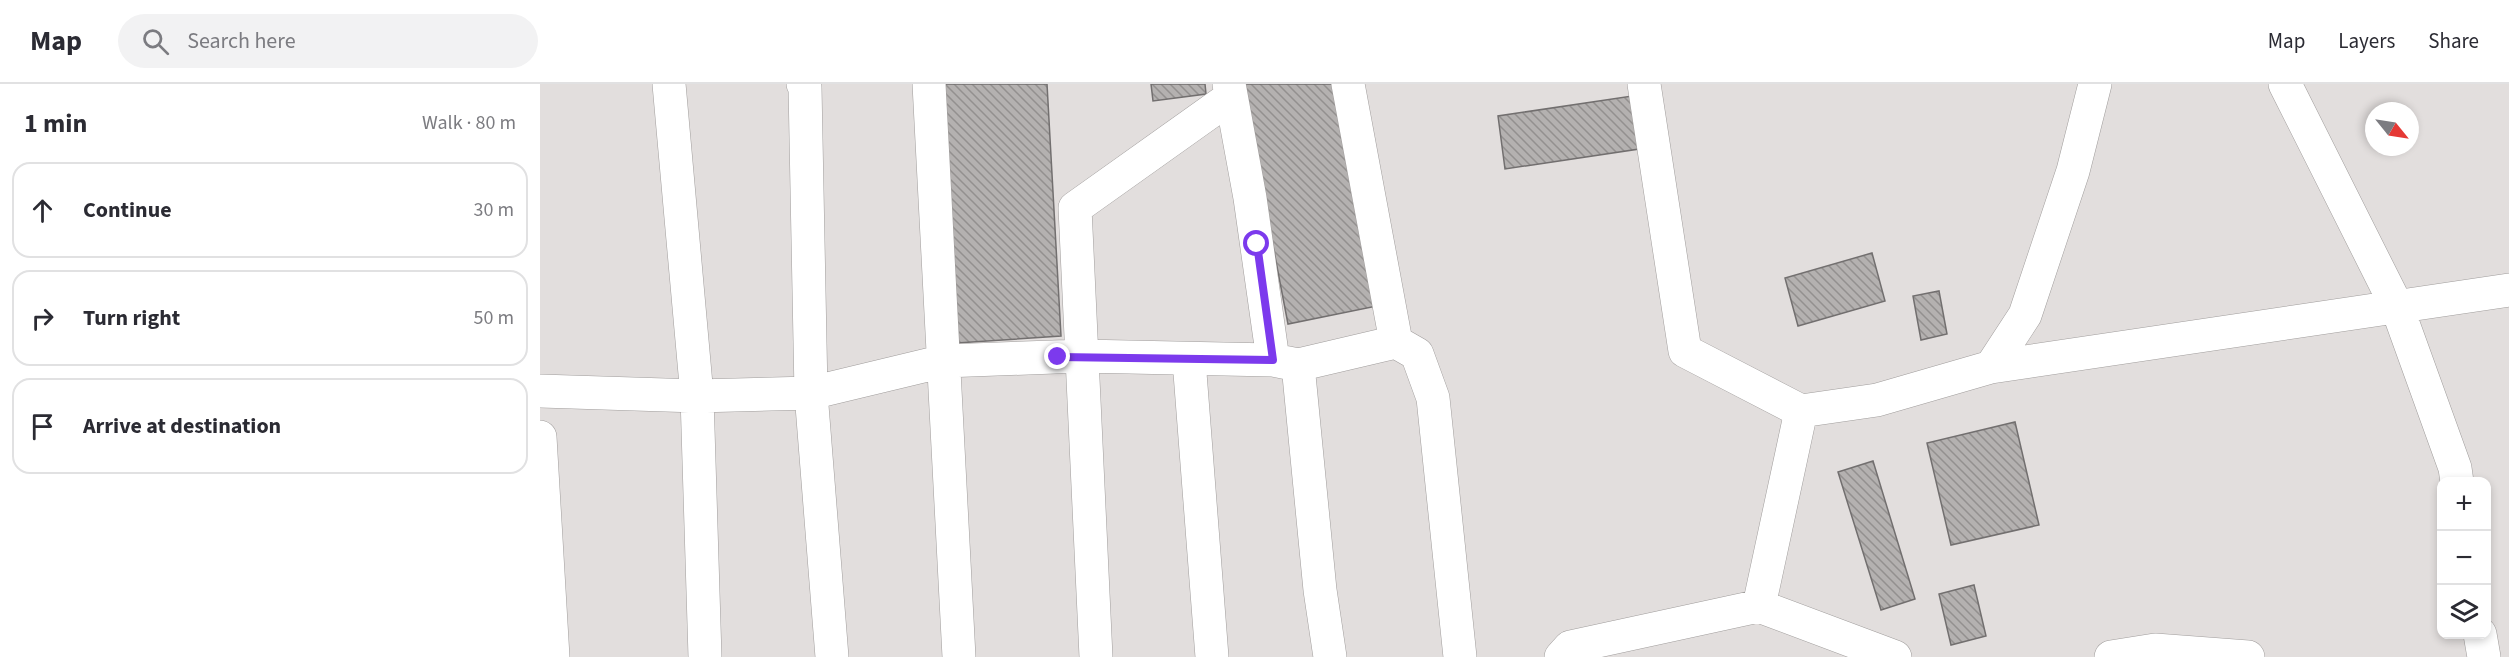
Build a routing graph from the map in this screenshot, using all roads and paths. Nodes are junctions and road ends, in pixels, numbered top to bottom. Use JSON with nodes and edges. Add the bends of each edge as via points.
{"nodes":[{"id":1,"x":669,"y":84,"type":"edge"},
{"id":2,"x":803,"y":84,"type":"edge"},
{"id":3,"x":929,"y":84,"type":"edge"},
{"id":4,"x":1348,"y":84,"type":"edge"},
{"id":5,"x":1644,"y":84,"type":"edge"},
{"id":6,"x":2095,"y":84,"type":"edge"},
{"id":7,"x":2285,"y":84,"type":"edge"},
{"id":8,"x":1230,"y":90,"type":"edge"},
{"id":9,"x":2509,"y":290,"type":"edge"},
{"id":10,"x":2397,"y":307,"type":"junction"},
{"id":11,"x":1396,"y":342,"type":"junction"},
{"id":12,"x":1081,"y":356,"type":"junction"},
{"id":13,"x":1189,"y":360,"type":"junction"},
{"id":14,"x":944,"y":361,"type":"junction"},
{"id":15,"x":1286,"y":362,"type":"junction"},
{"id":16,"x":1991,"y":367,"type":"junction"},
{"id":17,"x":540,"y":391,"type":"edge"},
{"id":18,"x":811,"y":393,"type":"junction"},
{"id":19,"x":697,"y":396,"type":"junction"},
{"id":20,"x":1802,"y":411,"type":"junction"},
{"id":21,"x":540,"y":437,"type":"edge"},
{"id":22,"x":2456,"y":477,"type":"edge"},
{"id":23,"x":1759,"y":606,"type":"junction"},
{"id":24,"x":2481,"y":639,"type":"edge"},
{"id":25,"x":553,"y":657,"type":"edge"},
{"id":26,"x":705,"y":657,"type":"edge"},
{"id":27,"x":832,"y":657,"type":"edge"},
{"id":28,"x":959,"y":657,"type":"edge"},
{"id":29,"x":1096,"y":657,"type":"edge"},
{"id":30,"x":1212,"y":657,"type":"edge"},
{"id":31,"x":1330,"y":657,"type":"edge"},
{"id":32,"x":1460,"y":657,"type":"edge"},
{"id":33,"x":1561,"y":657,"type":"edge"},
{"id":34,"x":1895,"y":657,"type":"edge"},
{"id":35,"x":2111,"y":657,"type":"edge"},
{"id":36,"x":2248,"y":657,"type":"edge"},
{"id":37,"x":2484,"y":657,"type":"edge"}],
"edges":[{"from":1,"to":19,"type":"street"},
{"from":2,"to":18,"type":"street"},
{"from":3,"to":14,"type":"street"},
{"from":4,"to":11,"type":"street"},
{"from":5,"to":20,"type":"street","via":[[1685,351]]},
{"from":6,"to":16,"type":"street","via":[[2073,171],[2025,315]]},
{"from":7,"to":10,"type":"street"},
{"from":8,"to":12,"type":"street","via":[[1075,208]]},
{"from":8,"to":15,"type":"street"},
{"from":9,"to":10,"type":"street"},
{"from":10,"to":16,"type":"street"},
{"from":10,"to":22,"type":"street"},
{"from":11,"to":15,"type":"street"},
{"from":11,"to":32,"type":"street","via":[[1417,354],[1433,398]]},
{"from":12,"to":13,"type":"street"},
{"from":12,"to":14,"type":"street"},
{"from":12,"to":29,"type":"street"},
{"from":13,"to":15,"type":"street"},
{"from":13,"to":30,"type":"street"},
{"from":14,"to":18,"type":"street"},
{"from":14,"to":28,"type":"street"},
{"from":15,"to":31,"type":"street"},
{"from":16,"to":20,"type":"street","via":[[1877,400]]},
{"from":17,"to":19,"type":"street"},
{"from":18,"to":19,"type":"street"},
{"from":18,"to":27,"type":"street"},
{"from":19,"to":26,"type":"street"},
{"from":20,"to":23,"type":"street"},
{"from":21,"to":25,"type":"street"},
{"from":23,"to":33,"type":"street","via":[[1570,647]]},
{"from":23,"to":34,"type":"street"},
{"from":24,"to":37,"type":"street"},
{"from":35,"to":36,"type":"street","via":[[2155,650]]}]}
